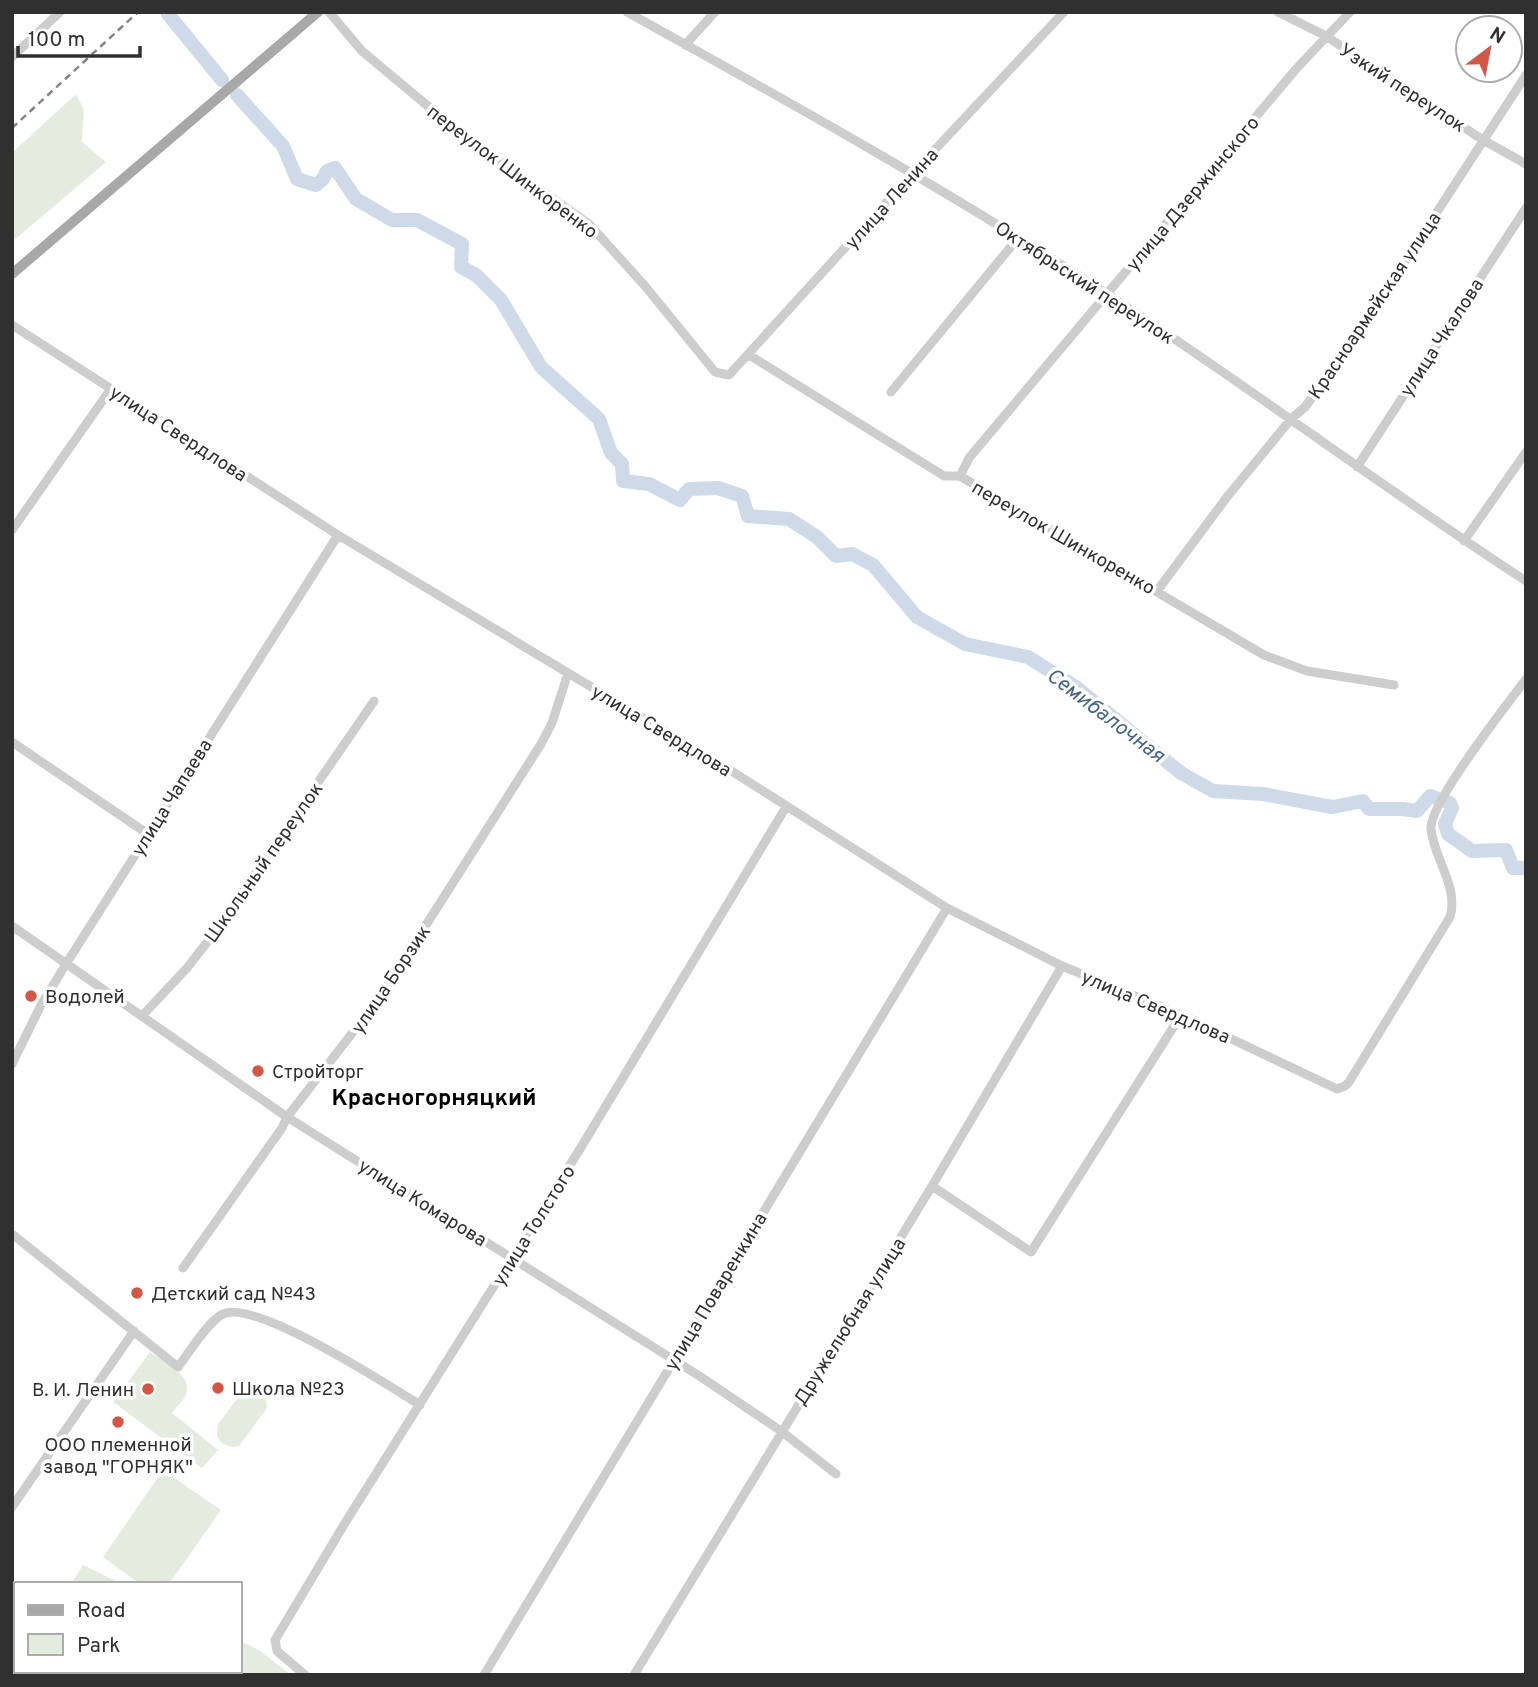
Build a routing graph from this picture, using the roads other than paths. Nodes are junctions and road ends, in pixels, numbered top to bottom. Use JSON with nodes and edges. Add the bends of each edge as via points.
{"nodes":[{"id":1,"x":60,"y":12,"type":"edge"},
{"id":2,"x":318,"y":12,"type":"edge"},
{"id":3,"x":328,"y":12,"type":"edge"},
{"id":4,"x":627,"y":12,"type":"edge"},
{"id":5,"x":715,"y":12,"type":"edge"},
{"id":6,"x":1064,"y":12,"type":"edge"},
{"id":7,"x":1278,"y":12,"type":"edge"},
{"id":8,"x":1350,"y":12,"type":"edge"},
{"id":9,"x":1326,"y":36,"type":"junction"},
{"id":10,"x":685,"y":45,"type":"junction"},
{"id":11,"x":12,"y":57,"type":"edge"},
{"id":12,"x":1526,"y":75,"type":"edge"},
{"id":13,"x":1483,"y":140,"type":"junction"},
{"id":14,"x":1526,"y":164,"type":"edge"},
{"id":15,"x":913,"y":173,"type":"junction"},
{"id":16,"x":1526,"y":208,"type":"edge"},
{"id":17,"x":1018,"y":238,"type":"junction"},
{"id":18,"x":12,"y":274,"type":"edge"},
{"id":19,"x":1107,"y":294,"type":"junction"},
{"id":20,"x":12,"y":325,"type":"edge"},
{"id":21,"x":749,"y":355,"type":"junction"},
{"id":22,"x":715,"y":372,"type":"joint"},
{"id":23,"x":110,"y":390,"type":"junction"},
{"id":24,"x":891,"y":392,"type":"dead end"},
{"id":25,"x":1291,"y":419,"type":"junction"},
{"id":26,"x":1526,"y":452,"type":"edge"},
{"id":27,"x":1357,"y":467,"type":"junction"},
{"id":28,"x":960,"y":476,"type":"junction"},
{"id":29,"x":12,"y":530,"type":"edge"},
{"id":30,"x":338,"y":535,"type":"junction"},
{"id":31,"x":1464,"y":541,"type":"junction"},
{"id":32,"x":1526,"y":580,"type":"edge"},
{"id":33,"x":1157,"y":591,"type":"junction"},
{"id":34,"x":568,"y":673,"type":"junction"},
{"id":35,"x":1526,"y":679,"type":"edge"},
{"id":36,"x":1394,"y":685,"type":"dead end"},
{"id":37,"x":374,"y":701,"type":"dead end"},
{"id":38,"x":12,"y":742,"type":"edge"},
{"id":39,"x":786,"y":807,"type":"junction"},
{"id":40,"x":148,"y":834,"type":"junction"},
{"id":41,"x":947,"y":908,"type":"junction"},
{"id":42,"x":12,"y":926,"type":"edge"},
{"id":43,"x":66,"y":964,"type":"junction"},
{"id":44,"x":1062,"y":966,"type":"junction"},
{"id":45,"x":1181,"y":1015,"type":"junction"},
{"id":46,"x":142,"y":1016,"type":"junction"},
{"id":47,"x":12,"y":1064,"type":"edge"},
{"id":48,"x":287,"y":1117,"type":"junction"},
{"id":49,"x":932,"y":1186,"type":"junction"},
{"id":50,"x":12,"y":1234,"type":"edge"},
{"id":51,"x":511,"y":1258,"type":"junction"},
{"id":52,"x":183,"y":1268,"type":"dead end"},
{"id":53,"x":134,"y":1331,"type":"junction"},
{"id":54,"x":674,"y":1360,"type":"junction"},
{"id":55,"x":420,"y":1405,"type":"junction"},
{"id":56,"x":781,"y":1430,"type":"junction"},
{"id":57,"x":836,"y":1474,"type":"dead end"},
{"id":58,"x":12,"y":1507,"type":"edge"},
{"id":59,"x":305,"y":1675,"type":"edge"},
{"id":60,"x":484,"y":1675,"type":"edge"},
{"id":61,"x":634,"y":1675,"type":"edge"}],
"edges":[{"from":1,"to":11,"type":"street"},
{"from":2,"to":18,"type":"main road"},
{"from":3,"to":22,"type":"street","name":"переулок Шинкоренко","via":[[362,51],[466,138],[589,224]]},
{"from":4,"to":10,"type":"street","name":"Октябрьский переулок"},
{"from":5,"to":10,"type":"street"},
{"from":6,"to":15,"type":"street","name":"улица Ленина"},
{"from":7,"to":9,"type":"street","name":"Узкий переулок"},
{"from":8,"to":9,"type":"street","name":"улица Дзержинского"},
{"from":9,"to":13,"type":"street","name":"Узкий переулок"},
{"from":9,"to":19,"type":"street","name":"улица Дзержинского"},
{"from":10,"to":15,"type":"street","name":"Октябрьский переулок"},
{"from":12,"to":13,"type":"street","name":"Красноармейская улица"},
{"from":13,"to":14,"type":"street","name":"Узкий переулок"},
{"from":13,"to":25,"type":"street","name":"Красноармейская улица","via":[[1355,338],[1305,407]]},
{"from":15,"to":17,"type":"street","name":"Октябрьский переулок"},
{"from":15,"to":21,"type":"street","name":"улица Ленина"},
{"from":16,"to":27,"type":"street","name":"улица Чкалова"},
{"from":17,"to":19,"type":"street","name":"Октябрьский переулок"},
{"from":17,"to":24,"type":"street"},
{"from":19,"to":25,"type":"street","name":"Октябрьский переулок"},
{"from":19,"to":28,"type":"street","name":"улица Дзержинского","via":[[969,458]]},
{"from":20,"to":23,"type":"street","name":"улица Свердлова"},
{"from":21,"to":22,"type":"street","name":"улица Ленина","via":[[729,375]]},
{"from":21,"to":28,"type":"street","name":"переулок Шинкоренко","via":[[944,476]]},
{"from":23,"to":29,"type":"street"},
{"from":23,"to":30,"type":"street","name":"улица Свердлова"},
{"from":25,"to":27,"type":"street","name":"Октябрьский переулок"},
{"from":25,"to":33,"type":"street","name":"Красноармейская улица"},
{"from":26,"to":31,"type":"street"},
{"from":27,"to":31,"type":"street","name":"Октябрьский переулок"},
{"from":28,"to":33,"type":"street","name":"переулок Шинкоренко"},
{"from":30,"to":34,"type":"street","name":"улица Свердлова"},
{"from":30,"to":40,"type":"street","name":"улица Чапаева"},
{"from":31,"to":32,"type":"street","name":"Октябрьский переулок"},
{"from":33,"to":36,"type":"street","name":"переулок Шинкоренко","via":[[1264,655],[1307,671]]},
{"from":34,"to":39,"type":"street","name":"улица Свердлова"},
{"from":34,"to":48,"type":"street","name":"улица Борзик","via":[[541,744],[416,943],[368,1015]]},
{"from":35,"to":45,"type":"street","name":"улица Свердлова","via":[[1431,821],[1453,896],[1450,917],[1345,1086],[1336,1089]]},
{"from":37,"to":46,"type":"street","name":"Школьный переулок","via":[[215,932]]},
{"from":38,"to":40,"type":"street"},
{"from":39,"to":41,"type":"street","name":"улица Свердлова"},
{"from":39,"to":51,"type":"street","name":"улица Толстого"},
{"from":40,"to":43,"type":"street","name":"улица Чапаева"},
{"from":41,"to":44,"type":"street","name":"улица Свердлова"},
{"from":41,"to":54,"type":"street","name":"улица Поваренкина"},
{"from":42,"to":43,"type":"street","name":"улица Комарова"},
{"from":43,"to":46,"type":"street","name":"улица Комарова"},
{"from":43,"to":47,"type":"street","name":"улица Чапаева"},
{"from":44,"to":45,"type":"street","name":"улица Свердлова"},
{"from":44,"to":49,"type":"street","name":"Дружелюбная улица"},
{"from":45,"to":49,"type":"street","via":[[1031,1252]]},
{"from":46,"to":48,"type":"street","name":"улица Комарова"},
{"from":48,"to":51,"type":"street","name":"улица Комарова"},
{"from":48,"to":52,"type":"street","name":"улица Борзик"},
{"from":49,"to":56,"type":"street","name":"Дружелюбная улица"},
{"from":50,"to":53,"type":"street"},
{"from":51,"to":54,"type":"street","name":"улица Комарова"},
{"from":51,"to":55,"type":"street","name":"улица Толстого"},
{"from":53,"to":55,"type":"street","via":[[178,1367],[221,1314],[245,1312],[311,1341]]},
{"from":53,"to":58,"type":"street"},
{"from":54,"to":56,"type":"street","name":"улица Комарова"},
{"from":54,"to":60,"type":"street","name":"улица Поваренкина"},
{"from":55,"to":59,"type":"street","name":"улица Толстого","via":[[275,1640],[277,1651]]},
{"from":56,"to":57,"type":"street","name":"улица Комарова"},
{"from":56,"to":61,"type":"street","name":"Дружелюбная улица"}]}
